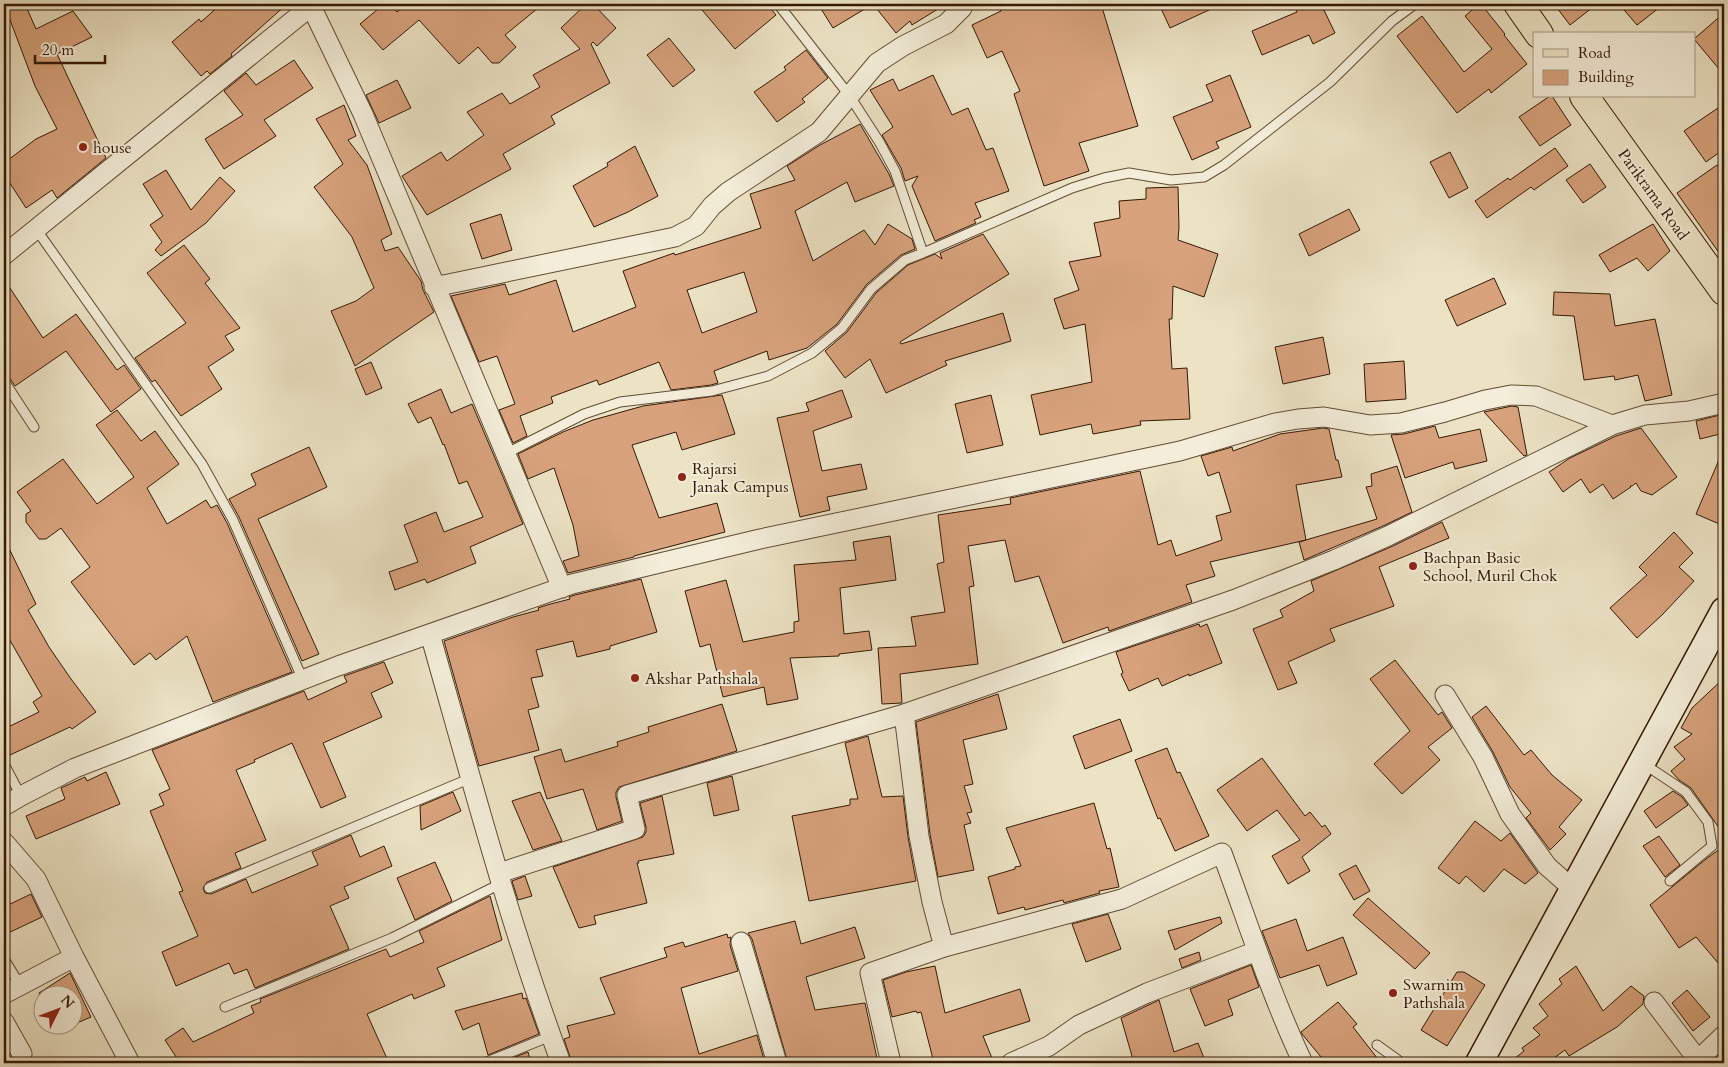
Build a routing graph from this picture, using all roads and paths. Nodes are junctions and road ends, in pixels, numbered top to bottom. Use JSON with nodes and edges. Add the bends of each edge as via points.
{"nodes":[{"id":1,"x":778,"y":4,"type":"edge"},
{"id":2,"x":962,"y":4,"type":"edge"},
{"id":3,"x":1415,"y":4,"type":"edge"},
{"id":4,"x":1518,"y":4,"type":"edge"},
{"id":5,"x":313,"y":5,"type":"edge"},
{"id":6,"x":1538,"y":32,"type":"edge"},
{"id":7,"x":849,"y":95,"type":"junction"},
{"id":8,"x":1585,"y":98,"type":"edge"},
{"id":9,"x":36,"y":228,"type":"junction"},
{"id":10,"x":923,"y":253,"type":"junction"},
{"id":11,"x":4,"y":255,"type":"edge"},
{"id":12,"x":434,"y":287,"type":"junction"},
{"id":13,"x":1724,"y":291,"type":"edge"},
{"id":14,"x":4,"y":381,"type":"edge"},
{"id":15,"x":1724,"y":404,"type":"edge"},
{"id":16,"x":1612,"y":425,"type":"junction"},
{"id":17,"x":34,"y":427,"type":"dead end"},
{"id":18,"x":505,"y":454,"type":"junction"},
{"id":19,"x":562,"y":588,"type":"junction"},
{"id":20,"x":1724,"y":611,"type":"edge"},
{"id":21,"x":430,"y":634,"type":"junction"},
{"id":22,"x":303,"y":680,"type":"junction"},
{"id":23,"x":1445,"y":695,"type":"dead end"},
{"id":24,"x":904,"y":714,"type":"junction"},
{"id":25,"x":1642,"y":763,"type":"junction"},
{"id":26,"x":4,"y":764,"type":"edge"},
{"id":27,"x":471,"y":778,"type":"junction"},
{"id":28,"x":21,"y":796,"type":"junction"},
{"id":29,"x":4,"y":806,"type":"edge"},
{"id":30,"x":4,"y":842,"type":"edge"},
{"id":31,"x":500,"y":878,"type":"junction"},
{"id":32,"x":1670,"y":881,"type":"dead end"},
{"id":33,"x":210,"y":888,"type":"dead end"},
{"id":34,"x":1573,"y":889,"type":"junction"},
{"id":35,"x":741,"y":942,"type":"dead end"},
{"id":36,"x":944,"y":947,"type":"junction"},
{"id":37,"x":1257,"y":951,"type":"junction"},
{"id":38,"x":74,"y":957,"type":"junction"},
{"id":39,"x":4,"y":959,"type":"edge"},
{"id":40,"x":12,"y":989,"type":"edge"},
{"id":41,"x":1654,"y":1002,"type":"dead end"},
{"id":42,"x":225,"y":1007,"type":"dead end"},
{"id":43,"x":4,"y":1022,"type":"edge"},
{"id":44,"x":1724,"y":1035,"type":"edge"},
{"id":45,"x":551,"y":1036,"type":"junction"},
{"id":46,"x":1377,"y":1045,"type":"dead end"},
{"id":47,"x":22,"y":1054,"type":"dead end"},
{"id":48,"x":130,"y":1063,"type":"edge"},
{"id":49,"x":484,"y":1063,"type":"edge"},
{"id":50,"x":561,"y":1063,"type":"edge"},
{"id":51,"x":777,"y":1063,"type":"edge"},
{"id":52,"x":891,"y":1063,"type":"edge"},
{"id":53,"x":1011,"y":1063,"type":"edge"},
{"id":54,"x":1303,"y":1063,"type":"edge"},
{"id":55,"x":1402,"y":1063,"type":"edge"},
{"id":56,"x":1479,"y":1063,"type":"edge"}],
"edges":[{"from":1,"to":7,"type":"lane"},
{"from":2,"to":7,"type":"street","via":[[946,24],[877,63]]},
{"from":3,"to":10,"type":"lane","via":[[1392,21],[1330,82],[1204,177],[1172,180],[1129,173],[1104,178],[1072,188]]},
{"from":4,"to":6,"type":"main road"},
{"from":5,"to":9,"type":"street"},
{"from":5,"to":12,"type":"street","via":[[363,114]]},
{"from":7,"to":10,"type":"lane","via":[[895,171]]},
{"from":7,"to":12,"type":"street","via":[[819,132],[728,192],[696,226],[675,237]]},
{"from":8,"to":13,"type":"main road","name":"Parikrama Road"},
{"from":9,"to":11,"type":"street"},
{"from":9,"to":22,"type":"lane","via":[[202,464],[233,520]]},
{"from":10,"to":18,"type":"lane","via":[[905,260],[876,284],[842,328],[812,353],[768,376],[712,391],[620,402],[584,414]]},
{"from":12,"to":18,"type":"street"},
{"from":14,"to":17,"type":"lane"},
{"from":15,"to":16,"type":"street","via":[[1645,415]]},
{"from":16,"to":19,"type":"street","via":[[1536,396],[1511,395],[1401,423],[1370,425],[1324,417],[1298,419],[1180,450],[760,539]]},
{"from":16,"to":24,"type":"street","via":[[1334,560],[1233,600]]},
{"from":18,"to":19,"type":"street"},
{"from":19,"to":21,"type":"street"},
{"from":20,"to":25,"type":"main road"},
{"from":21,"to":22,"type":"street"},
{"from":21,"to":27,"type":"street"},
{"from":22,"to":28,"type":"street","via":[[75,768]]},
{"from":23,"to":34,"type":"street","via":[[1483,757],[1510,814],[1547,866]]},
{"from":24,"to":31,"type":"street","via":[[627,795],[636,828]]},
{"from":24,"to":36,"type":"street","via":[[919,836]]},
{"from":25,"to":32,"type":"lane","via":[[1686,792],[1708,822],[1712,846]]},
{"from":25,"to":34,"type":"main road"},
{"from":26,"to":28,"type":"lane"},
{"from":27,"to":31,"type":"street"},
{"from":27,"to":33,"type":"lane"},
{"from":28,"to":29,"type":"street"},
{"from":30,"to":38,"type":"street","via":[[36,879]]},
{"from":31,"to":42,"type":"lane","via":[[392,938]]},
{"from":31,"to":45,"type":"street"},
{"from":34,"to":56,"type":"main road"},
{"from":35,"to":51,"type":"street"},
{"from":36,"to":37,"type":"street","via":[[1122,899],[1222,853]]},
{"from":36,"to":52,"type":"street","via":[[870,973]]},
{"from":37,"to":53,"type":"street","via":[[1147,993]]},
{"from":37,"to":54,"type":"street"},
{"from":38,"to":40,"type":"street"},
{"from":38,"to":48,"type":"street"},
{"from":39,"to":40,"type":"lane"},
{"from":41,"to":44,"type":"street","via":[[1698,1060]]},
{"from":43,"to":47,"type":"street"},
{"from":45,"to":49,"type":"lane"},
{"from":45,"to":50,"type":"street"},
{"from":46,"to":55,"type":"lane"}]}
